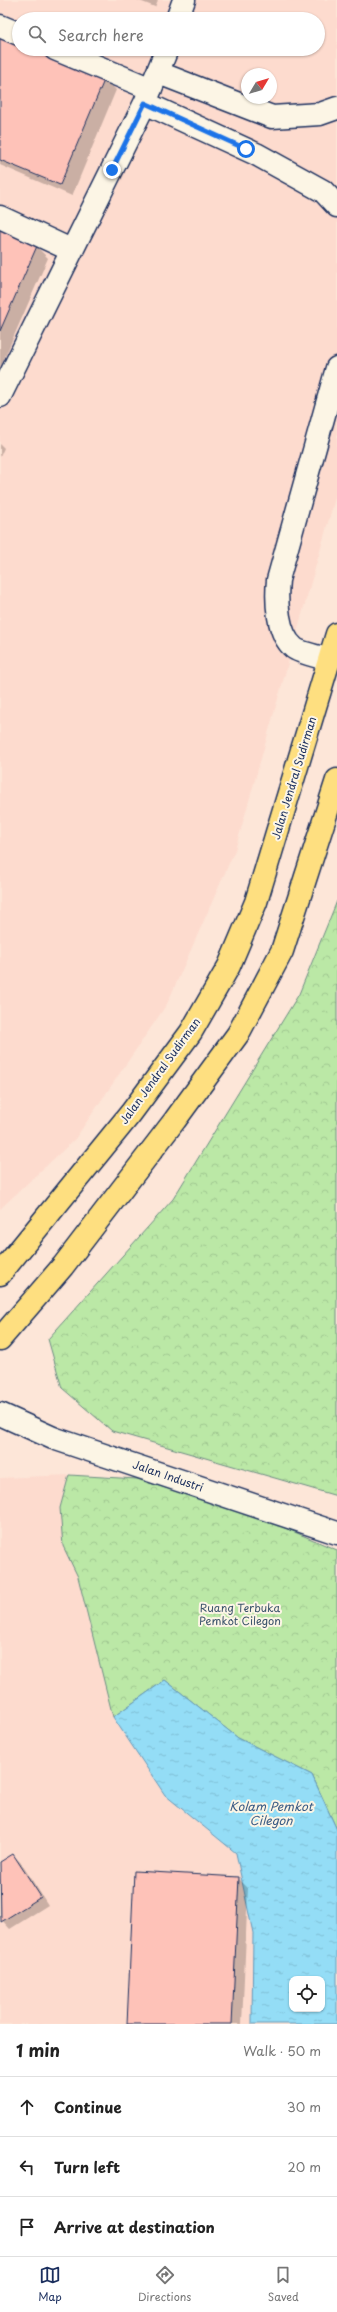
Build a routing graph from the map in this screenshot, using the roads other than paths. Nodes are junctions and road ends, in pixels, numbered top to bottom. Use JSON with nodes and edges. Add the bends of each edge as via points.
{"nodes":[{"id":1,"x":184,"y":0,"type":"edge"},
{"id":2,"x":180,"y":12,"type":"edge"},
{"id":3,"x":0,"y":26,"type":"edge"},
{"id":4,"x":12,"y":31,"type":"edge"},
{"id":5,"x":72,"y":56,"type":"edge"},
{"id":6,"x":164,"y":56,"type":"edge"},
{"id":7,"x":152,"y":88,"type":"junction"},
{"id":8,"x":337,"y":108,"type":"edge"},
{"id":9,"x":337,"y":206,"type":"edge"},
{"id":10,"x":0,"y":217,"type":"edge"},
{"id":11,"x":71,"y":250,"type":"junction"},
{"id":12,"x":337,"y":368,"type":"edge"},
{"id":13,"x":0,"y":396,"type":"edge"},
{"id":14,"x":337,"y":634,"type":"edge"},
{"id":15,"x":330,"y":660,"type":"junction"},
{"id":16,"x":337,"y":780,"type":"edge"},
{"id":17,"x":0,"y":1274,"type":"edge"},
{"id":18,"x":0,"y":1339,"type":"edge"},
{"id":19,"x":0,"y":1414,"type":"edge"},
{"id":20,"x":337,"y":1533,"type":"edge"}],
"edges":[{"from":1,"to":2,"type":"street"},
{"from":3,"to":4,"type":"street"},
{"from":5,"to":7,"type":"street"},
{"from":6,"to":7,"type":"street"},
{"from":7,"to":8,"type":"street","via":[[272,118],[320,114]]},
{"from":7,"to":9,"type":"street","via":[[256,154],[323,191]]},
{"from":7,"to":11,"type":"street"},
{"from":10,"to":11,"type":"street"},
{"from":11,"to":13,"type":"street"},
{"from":12,"to":15,"type":"street","via":[[278,580],[276,599],[282,630],[294,648]]},
{"from":14,"to":15,"type":"highway","name":"Jalan Jendral Sudirman"},
{"from":15,"to":17,"type":"highway","name":"Jalan Jendral Sudirman","via":[[256,902],[230,966],[191,1032],[131,1113]]},
{"from":16,"to":18,"type":"highway","via":[[282,951],[238,1034],[63,1266]]},
{"from":19,"to":20,"type":"street","name":"Jalan Industri","via":[[53,1438]]}]}
